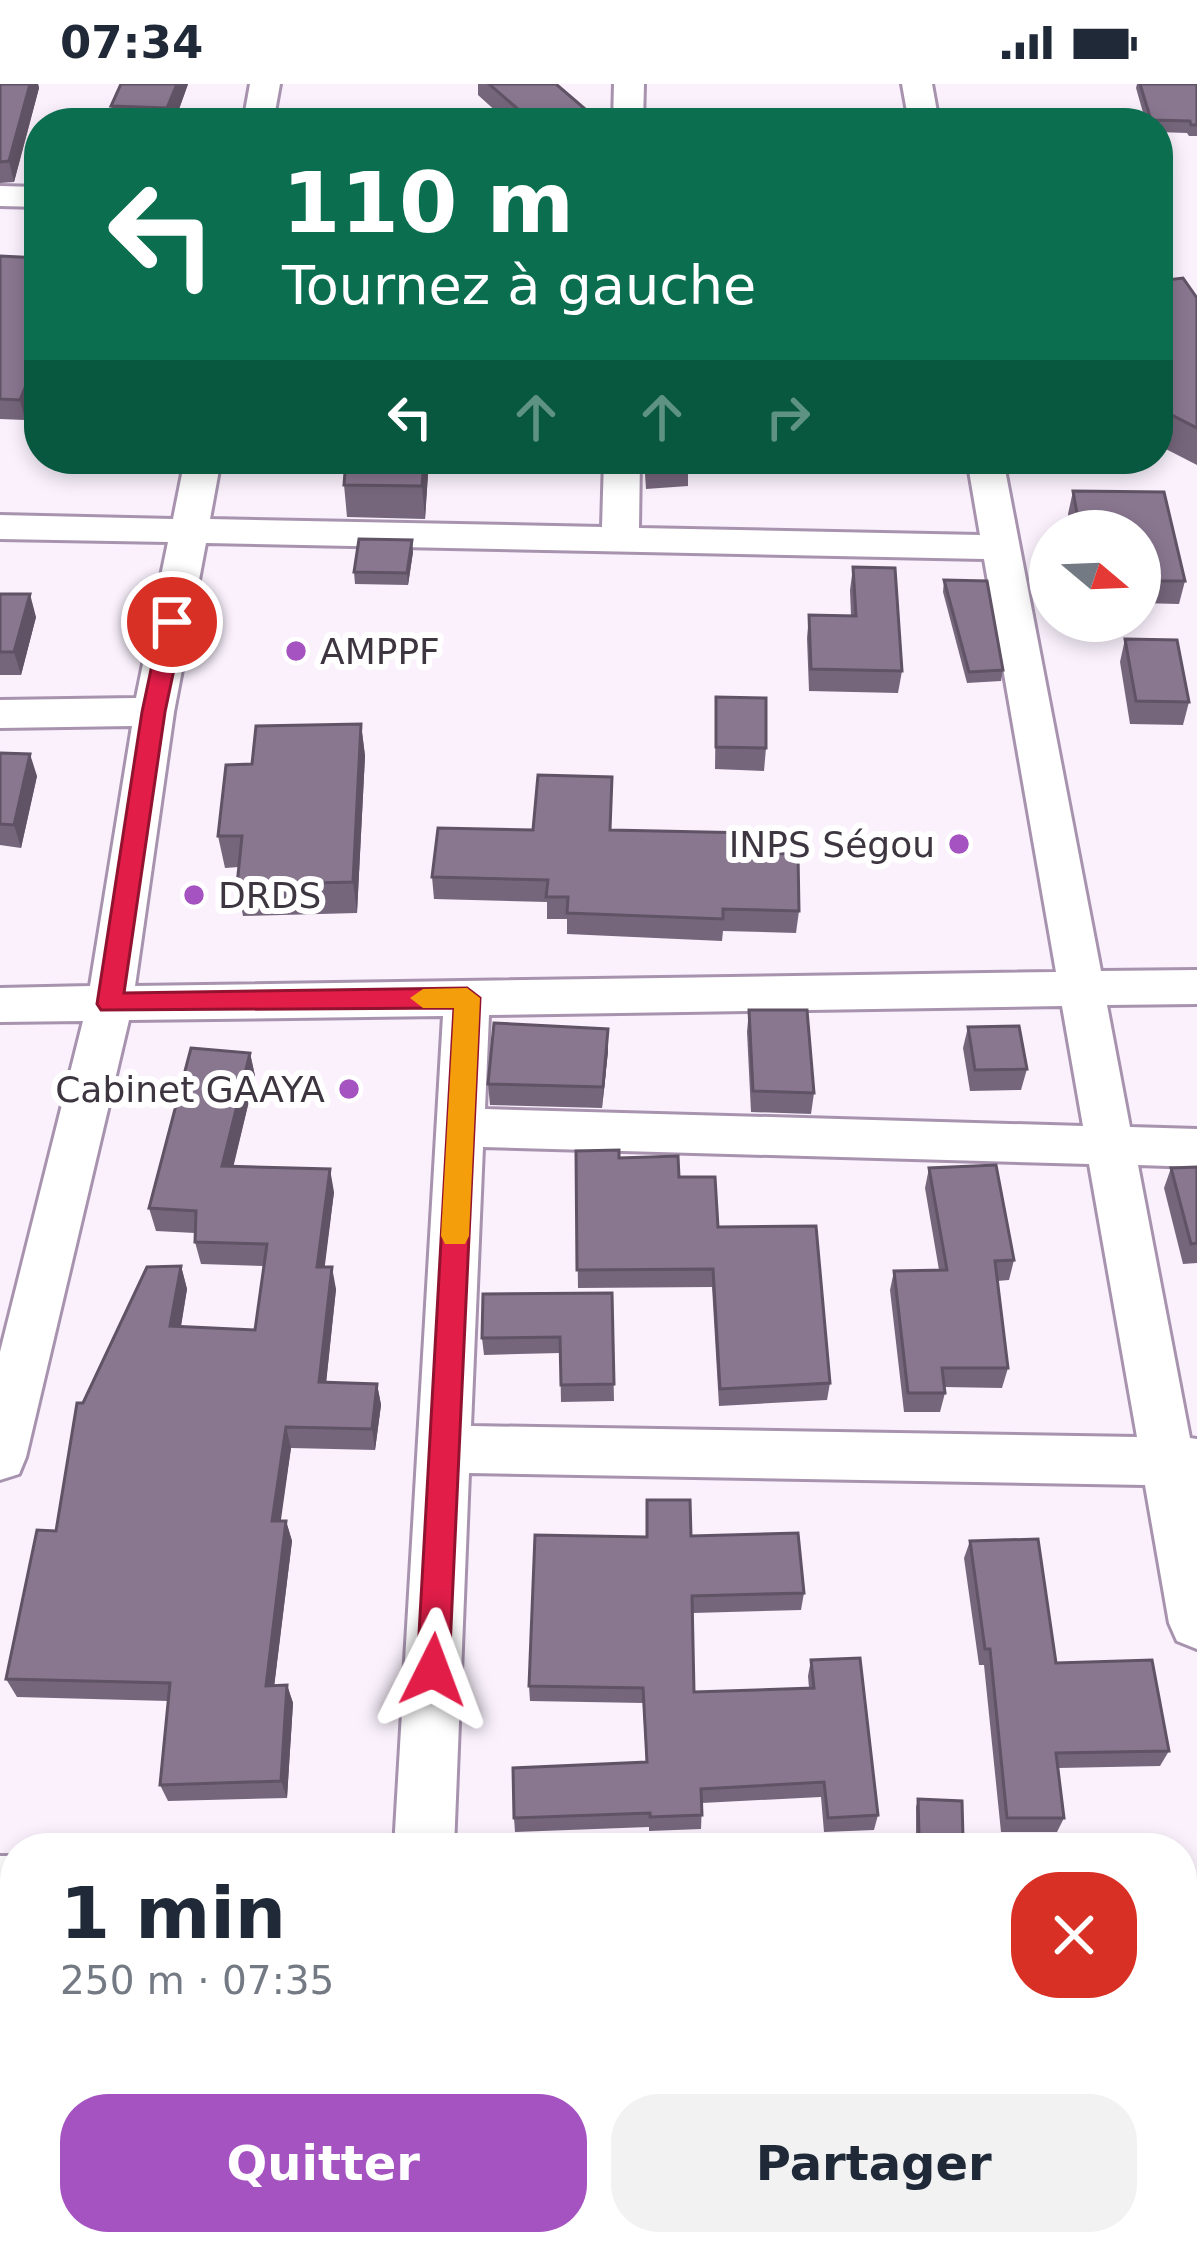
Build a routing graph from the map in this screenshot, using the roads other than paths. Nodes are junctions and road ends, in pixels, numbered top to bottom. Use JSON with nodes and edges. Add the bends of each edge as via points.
{"nodes":[{"id":1,"x":200,"y":474,"type":"edge"},
{"id":2,"x":622,"y":474,"type":"edge"},
{"id":3,"x":988,"y":474,"type":"edge"},
{"id":4,"x":0,"y":527,"type":"edge"},
{"id":5,"x":191,"y":531,"type":"junction"},
{"id":6,"x":620,"y":539,"type":"junction"},
{"id":7,"x":1001,"y":547,"type":"junction"},
{"id":8,"x":154,"y":712,"type":"junction"},
{"id":9,"x":0,"y":714,"type":"edge"},
{"id":10,"x":1197,"y":987,"type":"edge"},
{"id":11,"x":1081,"y":988,"type":"junction"},
{"id":12,"x":467,"y":998,"type":"junction"},
{"id":13,"x":110,"y":1004,"type":"junction"},
{"id":14,"x":0,"y":1005,"type":"edge"},
{"id":15,"x":461,"y":1127,"type":"junction"},
{"id":16,"x":1110,"y":1146,"type":"junction"},
{"id":17,"x":1197,"y":1148,"type":"edge"},
{"id":18,"x":444,"y":1449,"type":"junction"},
{"id":19,"x":0,"y":1457,"type":"edge"},
{"id":20,"x":1182,"y":1462,"type":"edge"},
{"id":21,"x":1197,"y":1624,"type":"edge"},
{"id":22,"x":425,"y":1833,"type":"edge"}],
"edges":[{"from":1,"to":5,"type":"street"},
{"from":2,"to":6,"type":"street"},
{"from":3,"to":7,"type":"street"},
{"from":4,"to":5,"type":"street"},
{"from":5,"to":6,"type":"street"},
{"from":5,"to":8,"type":"street"},
{"from":6,"to":7,"type":"street"},
{"from":7,"to":11,"type":"street"},
{"from":8,"to":9,"type":"street"},
{"from":8,"to":13,"type":"street"},
{"from":10,"to":11,"type":"street"},
{"from":11,"to":12,"type":"street"},
{"from":11,"to":16,"type":"street"},
{"from":12,"to":13,"type":"street"},
{"from":12,"to":15,"type":"street"},
{"from":13,"to":14,"type":"street"},
{"from":13,"to":19,"type":"street"},
{"from":15,"to":16,"type":"street"},
{"from":15,"to":18,"type":"street"},
{"from":16,"to":17,"type":"street"},
{"from":16,"to":20,"type":"street"},
{"from":18,"to":20,"type":"street"},
{"from":18,"to":22,"type":"street"},
{"from":20,"to":21,"type":"street"}]}
